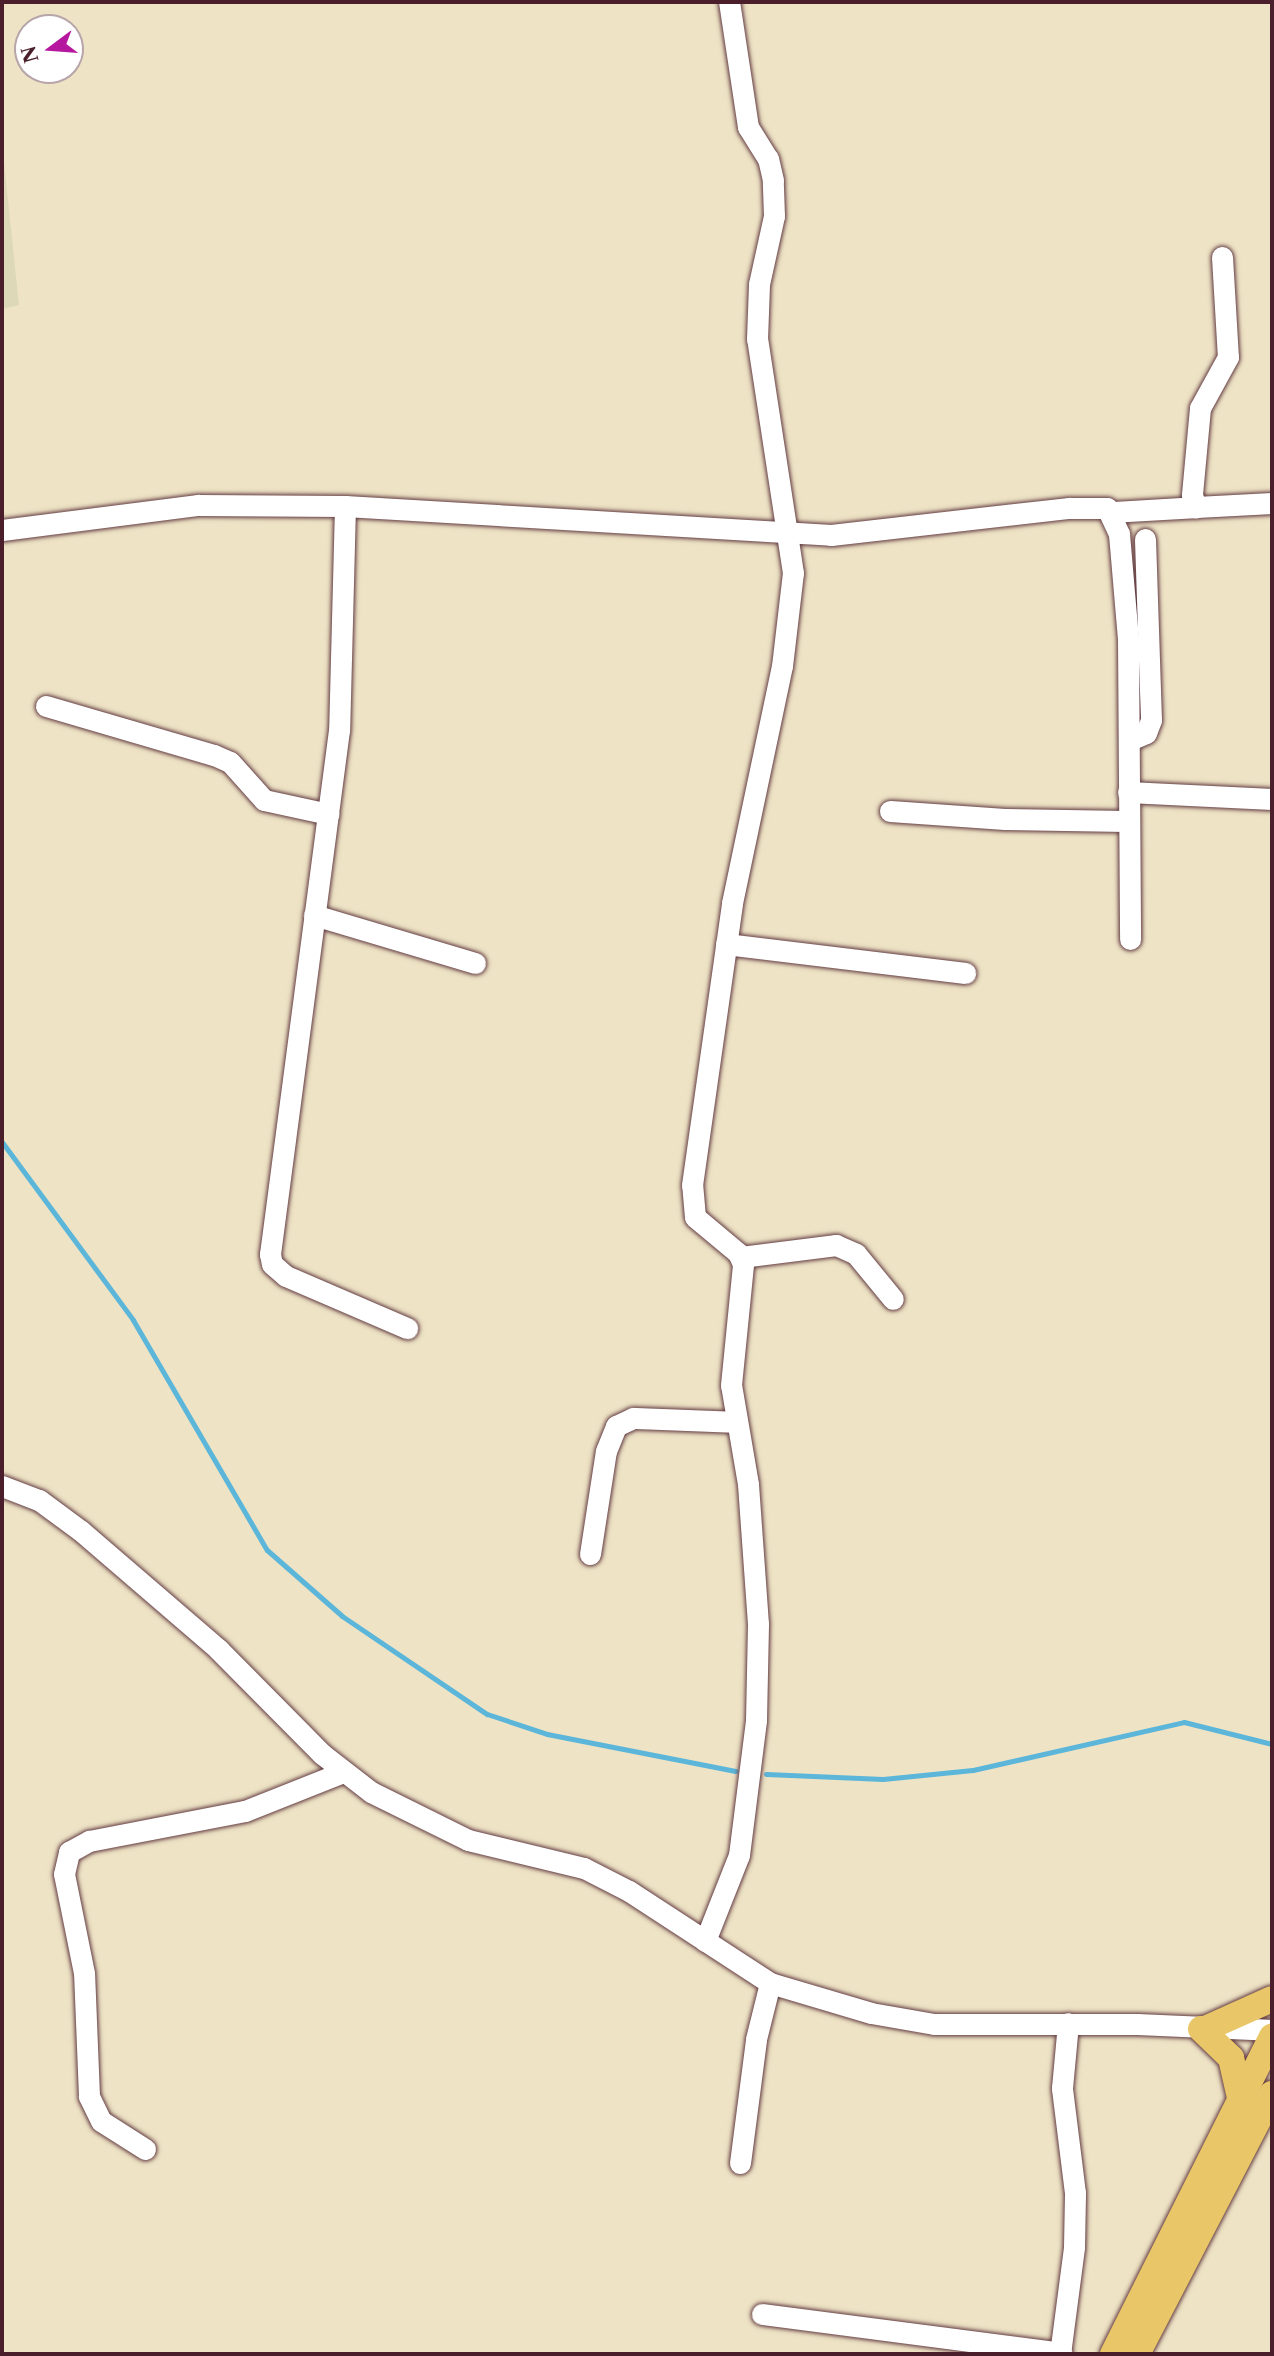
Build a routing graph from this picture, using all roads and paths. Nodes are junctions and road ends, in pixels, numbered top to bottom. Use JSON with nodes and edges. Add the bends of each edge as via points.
{"nodes":[{"id":1,"x":729,"y":2,"type":"edge"},
{"id":2,"x":1222,"y":257,"type":"dead end"},
{"id":3,"x":1272,"y":503,"type":"edge"},
{"id":4,"x":345,"y":506,"type":"junction"},
{"id":5,"x":1196,"y":507,"type":"junction"},
{"id":6,"x":1112,"y":512,"type":"junction"},
{"id":7,"x":2,"y":530,"type":"edge"},
{"id":8,"x":788,"y":533,"type":"junction"},
{"id":9,"x":1144,"y":539,"type":"dead end"},
{"id":10,"x":46,"y":706,"type":"dead end"},
{"id":11,"x":1132,"y":739,"type":"junction"},
{"id":12,"x":1128,"y":792,"type":"junction"},
{"id":13,"x":1272,"y":799,"type":"edge"},
{"id":14,"x":890,"y":811,"type":"dead end"},
{"id":15,"x":328,"y":814,"type":"junction"},
{"id":16,"x":1126,"y":821,"type":"junction"},
{"id":17,"x":314,"y":915,"type":"junction"},
{"id":18,"x":1130,"y":939,"type":"dead end"},
{"id":19,"x":726,"y":944,"type":"junction"},
{"id":20,"x":475,"y":963,"type":"dead end"},
{"id":21,"x":965,"y":973,"type":"dead end"},
{"id":22,"x":740,"y":1257,"type":"junction"},
{"id":23,"x":893,"y":1299,"type":"dead end"},
{"id":24,"x":407,"y":1328,"type":"dead end"},
{"id":25,"x":735,"y":1422,"type":"junction"},
{"id":26,"x":2,"y":1486,"type":"edge"},
{"id":27,"x":590,"y":1554,"type":"dead end"},
{"id":28,"x":343,"y":1772,"type":"junction"},
{"id":29,"x":705,"y":1941,"type":"junction"},
{"id":30,"x":770,"y":1983,"type":"junction"},
{"id":31,"x":1272,"y":1999,"type":"edge"},
{"id":32,"x":1068,"y":2023,"type":"junction"},
{"id":33,"x":1203,"y":2029,"type":"junction"},
{"id":34,"x":1272,"y":2030,"type":"edge"},
{"id":35,"x":1272,"y":2037,"type":"edge"},
{"id":36,"x":1272,"y":2094,"type":"edge"},
{"id":37,"x":1241,"y":2102,"type":"junction"},
{"id":38,"x":145,"y":2149,"type":"dead end"},
{"id":39,"x":740,"y":2163,"type":"dead end"},
{"id":40,"x":762,"y":2314,"type":"dead end"},
{"id":41,"x":1060,"y":2353,"type":"edge"},
{"id":42,"x":1113,"y":2354,"type":"edge"},
{"id":43,"x":1137,"y":2354,"type":"edge"}],
"edges":[{"from":1,"to":8,"type":"street","via":[[748,127],[768,159],[773,180],[774,216],[759,284],[757,339]]},
{"from":2,"to":5,"type":"street","via":[[1230,341],[1228,357],[1199,412],[1191,487]]},
{"from":3,"to":5,"type":"street"},
{"from":4,"to":7,"type":"street","via":[[198,505]]},
{"from":4,"to":8,"type":"street"},
{"from":4,"to":15,"type":"street","via":[[339,730]]},
{"from":5,"to":6,"type":"street"},
{"from":6,"to":8,"type":"street","via":[[1082,507],[858,534]]},
{"from":6,"to":11,"type":"street","via":[[1119,540]]},
{"from":8,"to":19,"type":"street","via":[[793,573],[782,666]]},
{"from":9,"to":11,"type":"street","via":[[1151,720],[1146,733]]},
{"from":10,"to":15,"type":"street","via":[[214,755],[230,762],[264,800]]},
{"from":11,"to":12,"type":"street"},
{"from":12,"to":13,"type":"street"},
{"from":12,"to":16,"type":"street"},
{"from":14,"to":16,"type":"street","via":[[1005,820]]},
{"from":15,"to":17,"type":"street"},
{"from":16,"to":18,"type":"street"},
{"from":17,"to":20,"type":"street"},
{"from":17,"to":24,"type":"street","via":[[271,1259],[286,1276]]},
{"from":19,"to":21,"type":"street"},
{"from":19,"to":22,"type":"street","via":[[697,1140],[693,1209],[700,1223]]},
{"from":22,"to":23,"type":"street","via":[[836,1245],[856,1254]]},
{"from":22,"to":25,"type":"street","via":[[743,1271],[732,1374]]},
{"from":25,"to":27,"type":"street","via":[[633,1419],[616,1426],[606,1451]]},
{"from":25,"to":29,"type":"street","via":[[748,1484],[757,1578],[756,1720],[739,1855]]},
{"from":26,"to":28,"type":"street","via":[[39,1500],[81,1531],[219,1650]]},
{"from":28,"to":29,"type":"street","via":[[402,1809],[468,1840],[584,1868],[629,1891]]},
{"from":28,"to":38,"type":"street","via":[[245,1811],[89,1841],[69,1852],[64,1874],[83,1973],[89,2096],[101,2121]]},
{"from":29,"to":30,"type":"street"},
{"from":30,"to":32,"type":"street","via":[[904,2021],[984,2027]]},
{"from":30,"to":39,"type":"street","via":[[755,2039]]},
{"from":31,"to":33,"type":"main road"},
{"from":32,"to":33,"type":"street"},
{"from":32,"to":41,"type":"street","via":[[1062,2088],[1074,2193],[1074,2247]]},
{"from":33,"to":34,"type":"street"},
{"from":33,"to":37,"type":"main road","via":[[1231,2057]]},
{"from":35,"to":37,"type":"main road"},
{"from":36,"to":43,"type":"main road"},
{"from":37,"to":42,"type":"main road"},
{"from":40,"to":41,"type":"street"}]}
